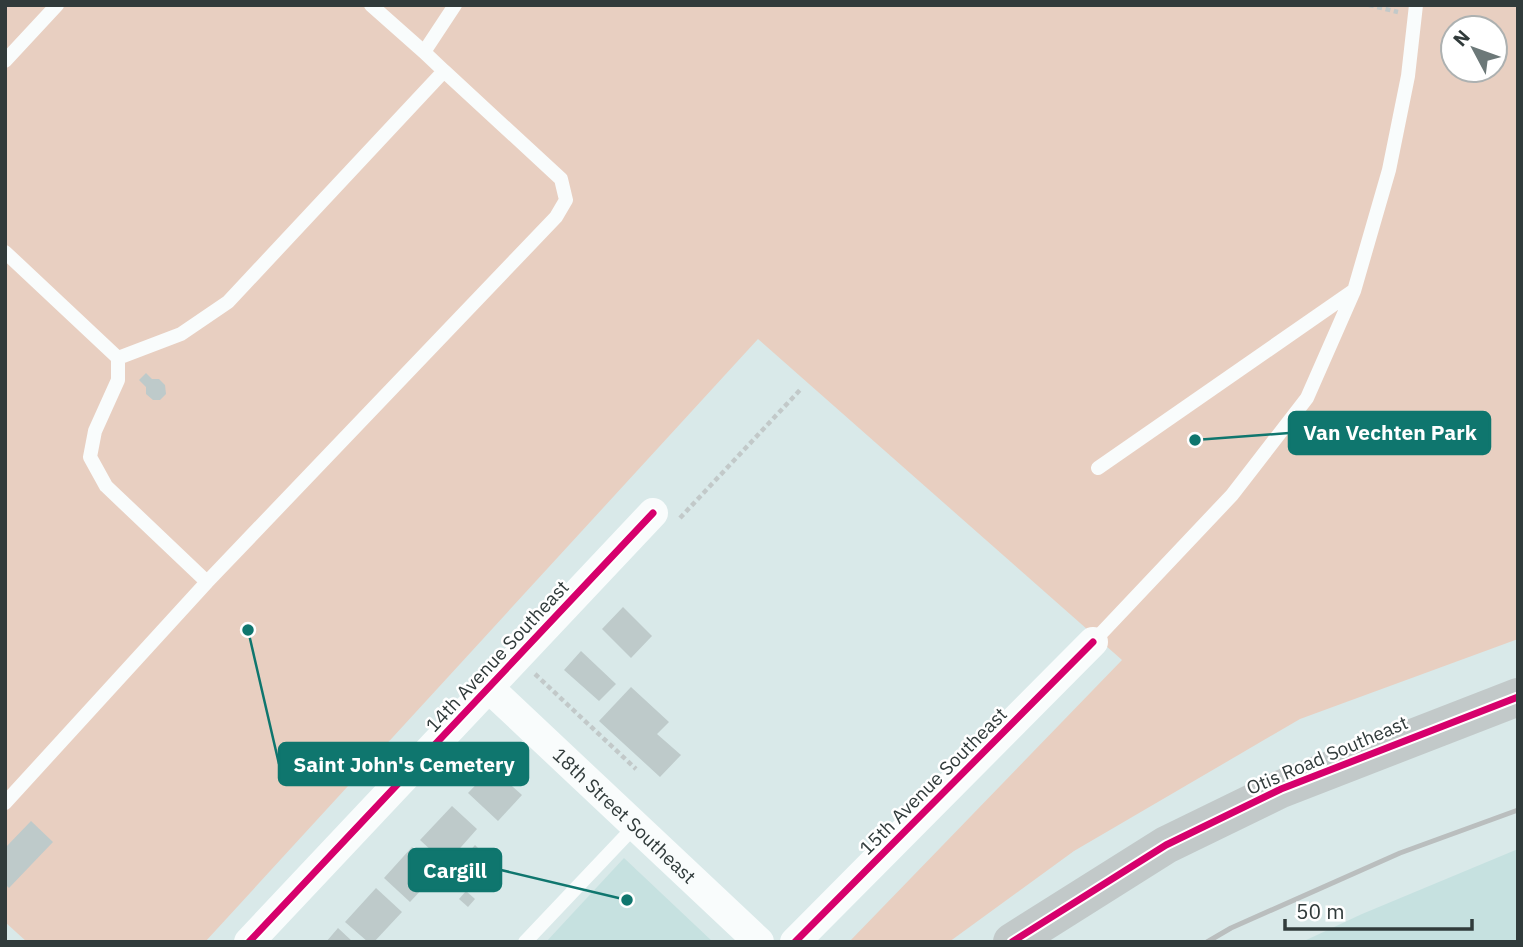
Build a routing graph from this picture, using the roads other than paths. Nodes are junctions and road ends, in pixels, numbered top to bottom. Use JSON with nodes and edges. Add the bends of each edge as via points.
{"nodes":[{"id":1,"x":57,"y":5,"type":"edge"},
{"id":2,"x":371,"y":5,"type":"edge"},
{"id":3,"x":455,"y":5,"type":"edge"},
{"id":4,"x":1415,"y":10,"type":"edge"},
{"id":5,"x":424,"y":52,"type":"junction"},
{"id":6,"x":5,"y":61,"type":"edge"},
{"id":7,"x":444,"y":71,"type":"junction"},
{"id":8,"x":5,"y":252,"type":"edge"},
{"id":9,"x":1354,"y":290,"type":"junction"},
{"id":10,"x":118,"y":358,"type":"junction"},
{"id":11,"x":1098,"y":468,"type":"dead end"},
{"id":12,"x":653,"y":513,"type":"dead end"},
{"id":13,"x":207,"y":582,"type":"junction"},
{"id":14,"x":1093,"y":642,"type":"joint"},
{"id":15,"x":489,"y":688,"type":"junction"},
{"id":16,"x":1518,"y":697,"type":"edge"},
{"id":17,"x":5,"y":803,"type":"edge"},
{"id":18,"x":635,"y":826,"type":"junction"},
{"id":19,"x":249,"y":942,"type":"edge"},
{"id":20,"x":525,"y":942,"type":"edge"},
{"id":21,"x":759,"y":942,"type":"edge"},
{"id":22,"x":795,"y":942,"type":"edge"},
{"id":23,"x":1012,"y":942,"type":"edge"}],
"edges":[{"from":1,"to":6,"type":"lane"},
{"from":2,"to":5,"type":"lane"},
{"from":3,"to":5,"type":"lane"},
{"from":4,"to":9,"type":"lane","via":[[1408,76],[1389,170]]},
{"from":5,"to":7,"type":"lane"},
{"from":7,"to":10,"type":"lane","via":[[228,302],[181,334]]},
{"from":7,"to":13,"type":"lane","via":[[561,179],[566,200],[556,217]]},
{"from":8,"to":10,"type":"lane"},
{"from":9,"to":11,"type":"lane"},
{"from":9,"to":14,"type":"lane","via":[[1307,398],[1232,495]]},
{"from":10,"to":13,"type":"lane","via":[[118,380],[95,431],[90,457],[106,486]]},
{"from":12,"to":15,"type":"street","name":"14th Avenue Southeast"},
{"from":13,"to":17,"type":"lane"},
{"from":14,"to":22,"type":"street","name":"15th Avenue Southeast"},
{"from":15,"to":18,"type":"street","name":"18th Street Southeast"},
{"from":15,"to":19,"type":"street","name":"14th Avenue Southeast"},
{"from":16,"to":23,"type":"street","name":"Otis Road Southeast","via":[[1281,789],[1166,845]]},
{"from":18,"to":20,"type":"lane"},
{"from":18,"to":21,"type":"street","name":"18th Street Southeast"}]}
